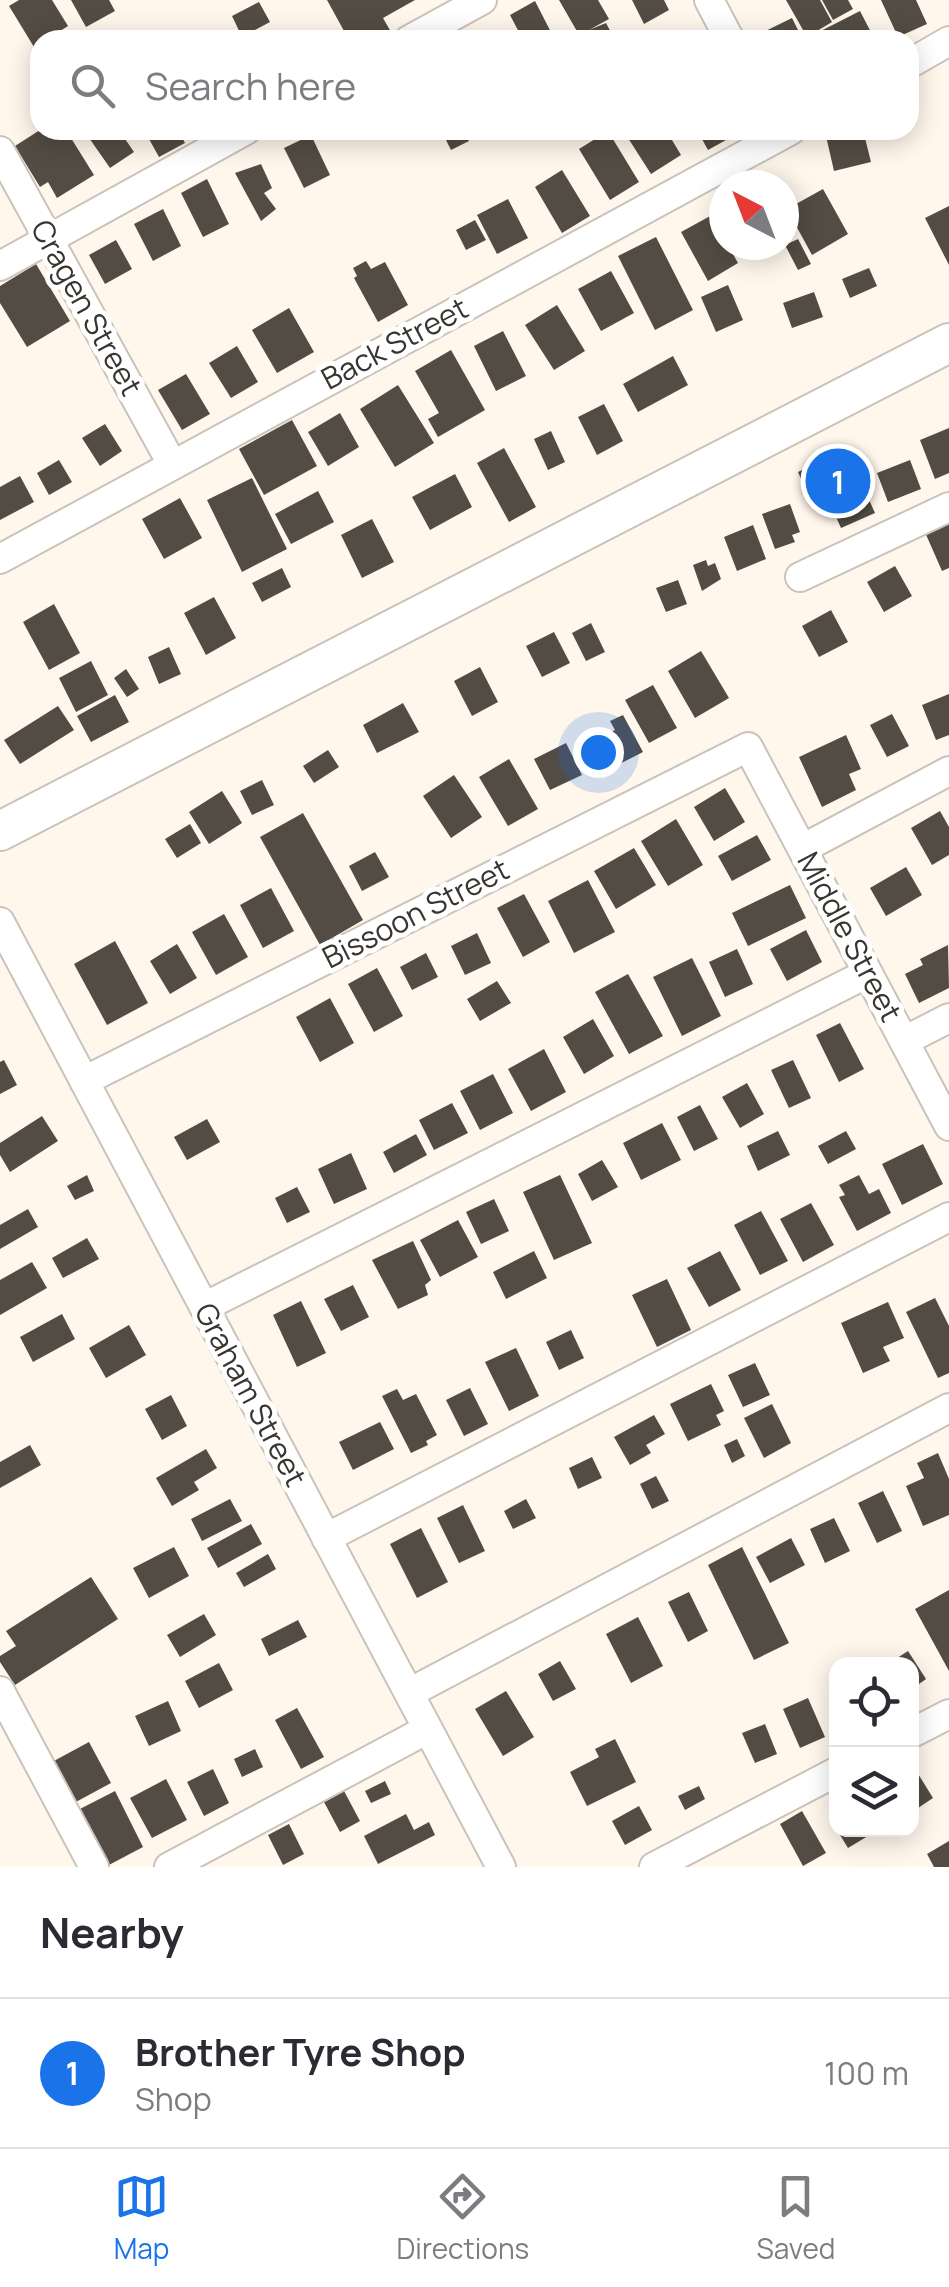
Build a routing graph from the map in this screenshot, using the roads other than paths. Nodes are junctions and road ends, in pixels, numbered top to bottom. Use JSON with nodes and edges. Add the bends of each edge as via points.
{"nodes":[{"id":1,"x":482,"y":0,"type":"edge"},
{"id":2,"x":709,"y":0,"type":"edge"},
{"id":3,"x":427,"y":30,"type":"edge"},
{"id":4,"x":725,"y":30,"type":"edge"},
{"id":5,"x":949,"y":41,"type":"edge"},
{"id":6,"x":919,"y":58,"type":"edge"},
{"id":7,"x":228,"y":140,"type":"edge"},
{"id":8,"x":767,"y":140,"type":"edge"},
{"id":9,"x":0,"y":151,"type":"edge"},
{"id":10,"x":48,"y":240,"type":"junction"},
{"id":11,"x":0,"y":266,"type":"edge"},
{"id":12,"x":949,"y":343,"type":"edge"},
{"id":13,"x":172,"y":464,"type":"junction"},
{"id":14,"x":949,"y":506,"type":"edge"},
{"id":15,"x":0,"y":559,"type":"edge"},
{"id":16,"x":800,"y":577,"type":"dead end"},
{"id":17,"x":748,"y":747,"type":"joint"},
{"id":18,"x":949,"y":771,"type":"edge"},
{"id":19,"x":0,"y":831,"type":"edge"},
{"id":20,"x":802,"y":849,"type":"junction"},
{"id":21,"x":0,"y":922,"type":"edge"},
{"id":22,"x":868,"y":974,"type":"junction"},
{"id":23,"x":949,"y":1018,"type":"edge"},
{"id":24,"x":904,"y":1040,"type":"junction"},
{"id":25,"x":84,"y":1080,"type":"junction"},
{"id":26,"x":949,"y":1126,"type":"edge"},
{"id":27,"x":949,"y":1218,"type":"edge"},
{"id":28,"x":204,"y":1307,"type":"junction"},
{"id":29,"x":949,"y":1408,"type":"edge"},
{"id":30,"x":326,"y":1538,"type":"junction"},
{"id":31,"x":0,"y":1691,"type":"edge"},
{"id":32,"x":409,"y":1693,"type":"junction"},
{"id":33,"x":949,"y":1714,"type":"edge"},
{"id":34,"x":919,"y":1729,"type":"edge"},
{"id":35,"x":428,"y":1730,"type":"junction"},
{"id":36,"x":829,"y":1776,"type":"edge"},
{"id":37,"x":94,"y":1867,"type":"edge"},
{"id":38,"x":169,"y":1867,"type":"edge"},
{"id":39,"x":501,"y":1867,"type":"edge"},
{"id":40,"x":654,"y":1867,"type":"edge"}],
"edges":[{"from":1,"to":3,"type":"street"},
{"from":2,"to":4,"type":"street"},
{"from":5,"to":6,"type":"street"},
{"from":7,"to":10,"type":"street"},
{"from":8,"to":13,"type":"street","name":"Back Street"},
{"from":9,"to":10,"type":"street","name":"Cragen Street"},
{"from":10,"to":11,"type":"street"},
{"from":10,"to":13,"type":"street","name":"Cragen Street"},
{"from":12,"to":19,"type":"main road"},
{"from":13,"to":15,"type":"street","name":"Back Street"},
{"from":14,"to":16,"type":"street"},
{"from":17,"to":20,"type":"street","name":"Middle Street"},
{"from":17,"to":25,"type":"street","name":"Bissoon Street"},
{"from":18,"to":20,"type":"street"},
{"from":20,"to":22,"type":"street","name":"Middle Street"},
{"from":21,"to":25,"type":"street","name":"Graham Street"},
{"from":22,"to":24,"type":"street","name":"Middle Street"},
{"from":22,"to":28,"type":"street"},
{"from":23,"to":24,"type":"street"},
{"from":24,"to":26,"type":"street","name":"Middle Street"},
{"from":25,"to":28,"type":"street","name":"Graham Street"},
{"from":27,"to":30,"type":"street"},
{"from":28,"to":30,"type":"street","name":"Graham Street"},
{"from":29,"to":32,"type":"street"},
{"from":30,"to":32,"type":"street","name":"Graham Street"},
{"from":31,"to":37,"type":"street"},
{"from":32,"to":35,"type":"street","name":"Graham Street"},
{"from":33,"to":34,"type":"street"},
{"from":35,"to":38,"type":"street"},
{"from":35,"to":39,"type":"street","name":"Graham Street"},
{"from":36,"to":40,"type":"street"}]}
